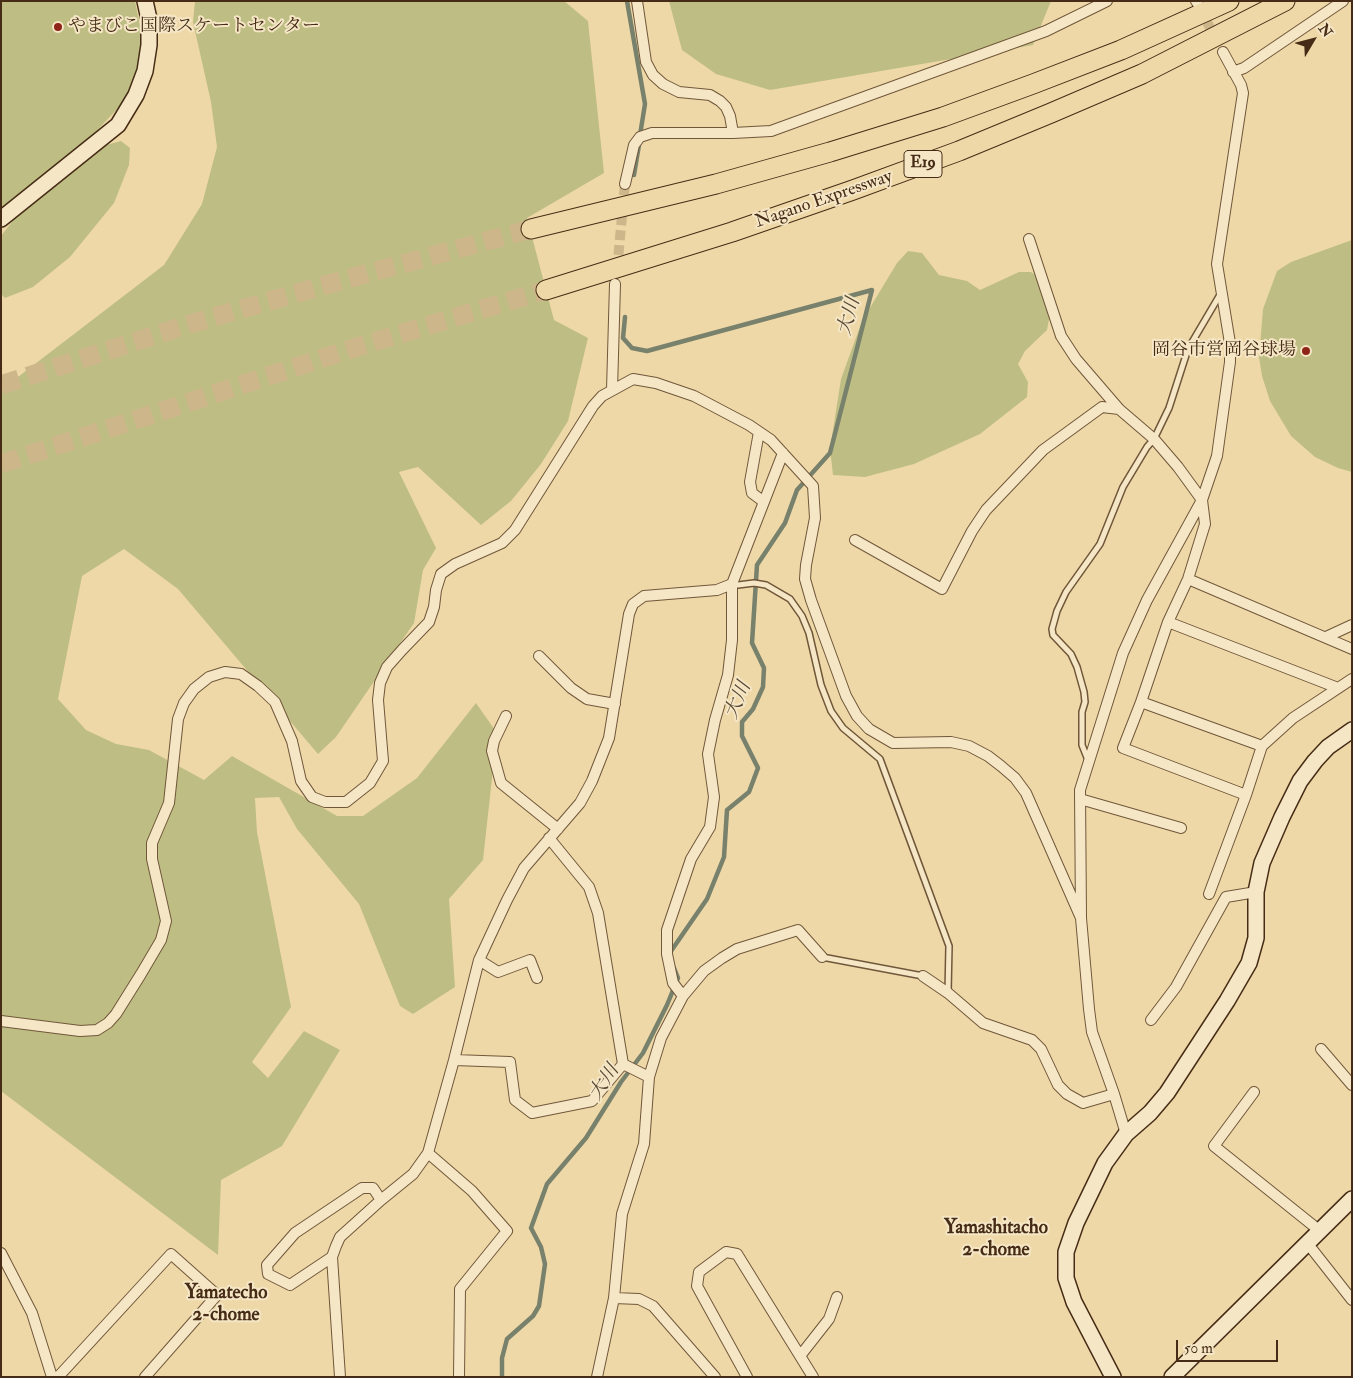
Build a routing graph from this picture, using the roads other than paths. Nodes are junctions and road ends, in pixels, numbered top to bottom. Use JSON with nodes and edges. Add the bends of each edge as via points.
{"nodes":[{"id":1,"x":145,"y":1,"type":"edge"},
{"id":2,"x":637,"y":1,"type":"edge"},
{"id":3,"x":1107,"y":1,"type":"edge"},
{"id":4,"x":1229,"y":1,"type":"edge"},
{"id":5,"x":1285,"y":1,"type":"edge"},
{"id":6,"x":1343,"y":1,"type":"edge"},
{"id":7,"x":1224,"y":52,"type":"tunnel mouth"},
{"id":8,"x":1233,"y":72,"type":"junction"},
{"id":9,"x":733,"y":133,"type":"junction"},
{"id":10,"x":626,"y":184,"type":"tunnel mouth"},
{"id":11,"x":1,"y":219,"type":"edge"},
{"id":12,"x":530,"y":230,"type":"tunnel mouth"},
{"id":13,"x":1029,"y":238,"type":"dead end"},
{"id":14,"x":615,"y":284,"type":"dead end"},
{"id":15,"x":546,"y":290,"type":"tunnel mouth"},
{"id":16,"x":1222,"y":290,"type":"junction"},
{"id":17,"x":612,"y":390,"type":"junction"},
{"id":18,"x":1119,"y":409,"type":"junction"},
{"id":19,"x":759,"y":432,"type":"junction"},
{"id":20,"x":1154,"y":439,"type":"junction"},
{"id":21,"x":783,"y":453,"type":"junction"},
{"id":22,"x":1202,"y":500,"type":"junction"},
{"id":23,"x":764,"y":502,"type":"junction"},
{"id":24,"x":855,"y":540,"type":"dead end"},
{"id":25,"x":1188,"y":579,"type":"junction"},
{"id":26,"x":732,"y":584,"type":"junction"},
{"id":27,"x":1168,"y":622,"type":"junction"},
{"id":28,"x":1352,"y":625,"type":"edge"},
{"id":29,"x":1326,"y":637,"type":"junction"},
{"id":30,"x":1352,"y":649,"type":"edge"},
{"id":31,"x":539,"y":656,"type":"dead end"},
{"id":32,"x":1352,"y":679,"type":"edge"},
{"id":33,"x":1338,"y":688,"type":"junction"},
{"id":34,"x":1141,"y":702,"type":"junction"},
{"id":35,"x":615,"y":704,"type":"junction"},
{"id":36,"x":506,"y":716,"type":"dead end"},
{"id":37,"x":1352,"y":730,"type":"edge"},
{"id":38,"x":1262,"y":746,"type":"junction"},
{"id":39,"x":1088,"y":762,"type":"junction"},
{"id":40,"x":1246,"y":795,"type":"junction"},
{"id":41,"x":1080,"y":799,"type":"junction"},
{"id":42,"x":558,"y":828,"type":"junction"},
{"id":43,"x":1181,"y":828,"type":"dead end"},
{"id":44,"x":549,"y":838,"type":"junction"},
{"id":45,"x":1256,"y":892,"type":"junction"},
{"id":46,"x":1209,"y":894,"type":"dead end"},
{"id":47,"x":1081,"y":918,"type":"junction"},
{"id":48,"x":822,"y":957,"type":"joint"},
{"id":49,"x":479,"y":960,"type":"junction"},
{"id":50,"x":923,"y":976,"type":"joint"},
{"id":51,"x":537,"y":978,"type":"dead end"},
{"id":52,"x":948,"y":993,"type":"junction"},
{"id":53,"x":683,"y":996,"type":"junction"},
{"id":54,"x":1151,"y":1020,"type":"dead end"},
{"id":55,"x":1,"y":1021,"type":"edge"},
{"id":56,"x":1321,"y":1049,"type":"dead end"},
{"id":57,"x":454,"y":1060,"type":"junction"},
{"id":58,"x":623,"y":1064,"type":"junction"},
{"id":59,"x":649,"y":1077,"type":"junction"},
{"id":60,"x":1352,"y":1084,"type":"edge"},
{"id":61,"x":1254,"y":1092,"type":"dead end"},
{"id":62,"x":1114,"y":1094,"type":"junction"},
{"id":63,"x":1126,"y":1134,"type":"junction"},
{"id":64,"x":428,"y":1154,"type":"junction"},
{"id":65,"x":1352,"y":1199,"type":"edge"},
{"id":66,"x":381,"y":1200,"type":"junction"},
{"id":67,"x":1320,"y":1231,"type":"junction"},
{"id":68,"x":1308,"y":1244,"type":"junction"},
{"id":69,"x":1,"y":1253,"type":"edge"},
{"id":70,"x":332,"y":1257,"type":"junction"},
{"id":71,"x":837,"y":1297,"type":"dead end"},
{"id":72,"x":614,"y":1298,"type":"junction"},
{"id":73,"x":1352,"y":1300,"type":"edge"},
{"id":74,"x":800,"y":1356,"type":"junction"},
{"id":75,"x":52,"y":1377,"type":"edge"},
{"id":76,"x":58,"y":1377,"type":"edge"},
{"id":77,"x":145,"y":1377,"type":"edge"},
{"id":78,"x":340,"y":1377,"type":"edge"},
{"id":79,"x":458,"y":1377,"type":"edge"},
{"id":80,"x":597,"y":1377,"type":"edge"},
{"id":81,"x":715,"y":1377,"type":"edge"},
{"id":82,"x":747,"y":1377,"type":"edge"},
{"id":83,"x":813,"y":1377,"type":"edge"},
{"id":84,"x":1114,"y":1377,"type":"edge"},
{"id":85,"x":1172,"y":1377,"type":"edge"}],
"edges":[{"from":1,"to":11,"type":"main road","via":[[149,45],[145,71],[136,95],[118,125]]},
{"from":2,"to":9,"type":"street","via":[[646,62],[653,75],[679,92],[710,95],[720,101],[730,116]]},
{"from":3,"to":9,"type":"street","via":[[1046,31],[779,128]]},
{"from":4,"to":12,"type":"highway","number":"E19","via":[[1121,50],[944,117],[716,184]]},
{"from":5,"to":15,"type":"highway","name":"Nagano Expressway","number":"E19","via":[[1142,74],[959,151],[741,228]]},
{"from":6,"to":8,"type":"street","via":[[1244,68]]},
{"from":7,"to":8,"type":"street"},
{"from":8,"to":16,"type":"street","via":[[1243,93],[1218,252]]},
{"from":9,"to":10,"type":"street","via":[[652,133],[640,137],[634,145]]},
{"from":13,"to":18,"type":"street","via":[[1061,336],[1076,359]]},
{"from":14,"to":17,"type":"street"},
{"from":16,"to":20,"type":"lane","via":[[1188,349],[1169,408]]},
{"from":16,"to":22,"type":"street","via":[[1230,362],[1217,456]]},
{"from":17,"to":19,"type":"street","via":[[633,379],[656,383],[694,396]]},
{"from":17,"to":55,"type":"street","via":[[594,406],[514,530],[502,543],[455,564],[442,574],[429,622],[387,667],[380,683],[378,700],[383,761],[370,783],[346,802],[325,802],[312,797],[301,781],[292,741],[275,702],[241,674],[225,672],[209,677],[194,689],[178,719],[168,803],[152,843],[152,859],[166,921],[161,940],[141,974],[116,1014],[98,1030],[80,1032]]},
{"from":18,"to":20,"type":"street"},
{"from":18,"to":24,"type":"street","via":[[1102,407],[1043,450],[986,510],[942,589]]},
{"from":19,"to":21,"type":"street"},
{"from":19,"to":23,"type":"street","via":[[750,482],[752,492]]},
{"from":20,"to":22,"type":"street"},
{"from":20,"to":39,"type":"lane","via":[[1124,486],[1100,544],[1066,592],[1056,611],[1052,630],[1077,666],[1085,702],[1082,745]]},
{"from":21,"to":23,"type":"street"},
{"from":21,"to":47,"type":"street","via":[[813,486],[815,518],[806,579],[846,696],[857,716],[869,729],[893,743],[950,742],[969,746],[1002,766],[1026,793]]},
{"from":22,"to":25,"type":"street","via":[[1205,524]]},
{"from":22,"to":39,"type":"street","via":[[1147,600],[1124,652]]},
{"from":23,"to":26,"type":"street"},
{"from":25,"to":27,"type":"street"},
{"from":25,"to":29,"type":"street"},
{"from":26,"to":35,"type":"street","via":[[717,590],[644,596],[633,604]]},
{"from":26,"to":52,"type":"lane","via":[[766,585],[790,599],[809,633],[821,685],[831,711],[843,728],[880,759],[949,946]]},
{"from":26,"to":53,"type":"street","via":[[728,675],[708,754],[714,796],[710,827],[691,859],[668,930],[667,954],[673,983]]},
{"from":27,"to":33,"type":"street"},
{"from":27,"to":34,"type":"street"},
{"from":28,"to":29,"type":"street"},
{"from":29,"to":30,"type":"street"},
{"from":31,"to":35,"type":"street","via":[[571,688],[588,699]]},
{"from":32,"to":33,"type":"street"},
{"from":33,"to":38,"type":"street","via":[[1293,718]]},
{"from":34,"to":38,"type":"street"},
{"from":34,"to":40,"type":"street","via":[[1124,748]]},
{"from":35,"to":42,"type":"street","via":[[609,738],[592,781],[580,803]]},
{"from":36,"to":42,"type":"street","via":[[492,751],[500,783]]},
{"from":37,"to":45,"type":"main road","via":[[1328,748],[1300,781],[1262,863]]},
{"from":38,"to":40,"type":"street"},
{"from":39,"to":41,"type":"street"},
{"from":40,"to":46,"type":"street"},
{"from":41,"to":43,"type":"street"},
{"from":41,"to":47,"type":"street"},
{"from":42,"to":44,"type":"street"},
{"from":44,"to":49,"type":"street","via":[[524,868]]},
{"from":44,"to":58,"type":"street","via":[[589,887],[598,913]]},
{"from":45,"to":54,"type":"street","via":[[1226,897],[1176,987]]},
{"from":45,"to":63,"type":"main road","via":[[1256,938],[1249,964],[1167,1093]]},
{"from":47,"to":62,"type":"street","via":[[1092,1032]]},
{"from":48,"to":50,"type":"lane"},
{"from":48,"to":53,"type":"street","via":[[798,930],[737,949],[704,971]]},
{"from":49,"to":51,"type":"street","via":[[498,972],[530,960]]},
{"from":49,"to":57,"type":"street"},
{"from":50,"to":52,"type":"street"},
{"from":52,"to":62,"type":"street","via":[[983,1023],[1032,1040],[1041,1049],[1058,1085],[1067,1094],[1083,1103]]},
{"from":53,"to":59,"type":"street","via":[[661,1038]]},
{"from":56,"to":60,"type":"street"},
{"from":57,"to":58,"type":"street","via":[[510,1062],[515,1100],[532,1113],[592,1101]]},
{"from":57,"to":64,"type":"street"},
{"from":58,"to":59,"type":"street"},
{"from":59,"to":72,"type":"street","via":[[644,1144],[622,1214]]},
{"from":61,"to":67,"type":"street","via":[[1214,1146]]},
{"from":62,"to":63,"type":"street"},
{"from":63,"to":84,"type":"main road","via":[[1105,1163],[1066,1252],[1066,1278],[1074,1302]]},
{"from":64,"to":66,"type":"street","via":[[413,1174]]},
{"from":64,"to":79,"type":"street","via":[[472,1191],[507,1231],[460,1288]]},
{"from":65,"to":67,"type":"main road"},
{"from":66,"to":70,"type":"street","via":[[340,1237]]},
{"from":66,"to":70,"type":"street","via":[[373,1188],[362,1188],[294,1233],[267,1265],[268,1274],[290,1285]]},
{"from":67,"to":68,"type":"main road"},
{"from":68,"to":73,"type":"street"},
{"from":68,"to":85,"type":"main road"},
{"from":69,"to":75,"type":"street","via":[[32,1313]]},
{"from":70,"to":78,"type":"street"},
{"from":71,"to":74,"type":"street","via":[[830,1319]]},
{"from":72,"to":80,"type":"street"},
{"from":72,"to":81,"type":"street","via":[[639,1299],[653,1306]]},
{"from":74,"to":82,"type":"street","via":[[736,1254],[726,1252],[699,1272],[697,1286]]},
{"from":74,"to":83,"type":"street"},
{"from":76,"to":77,"type":"street","via":[[171,1254],[217,1295]]}]}
